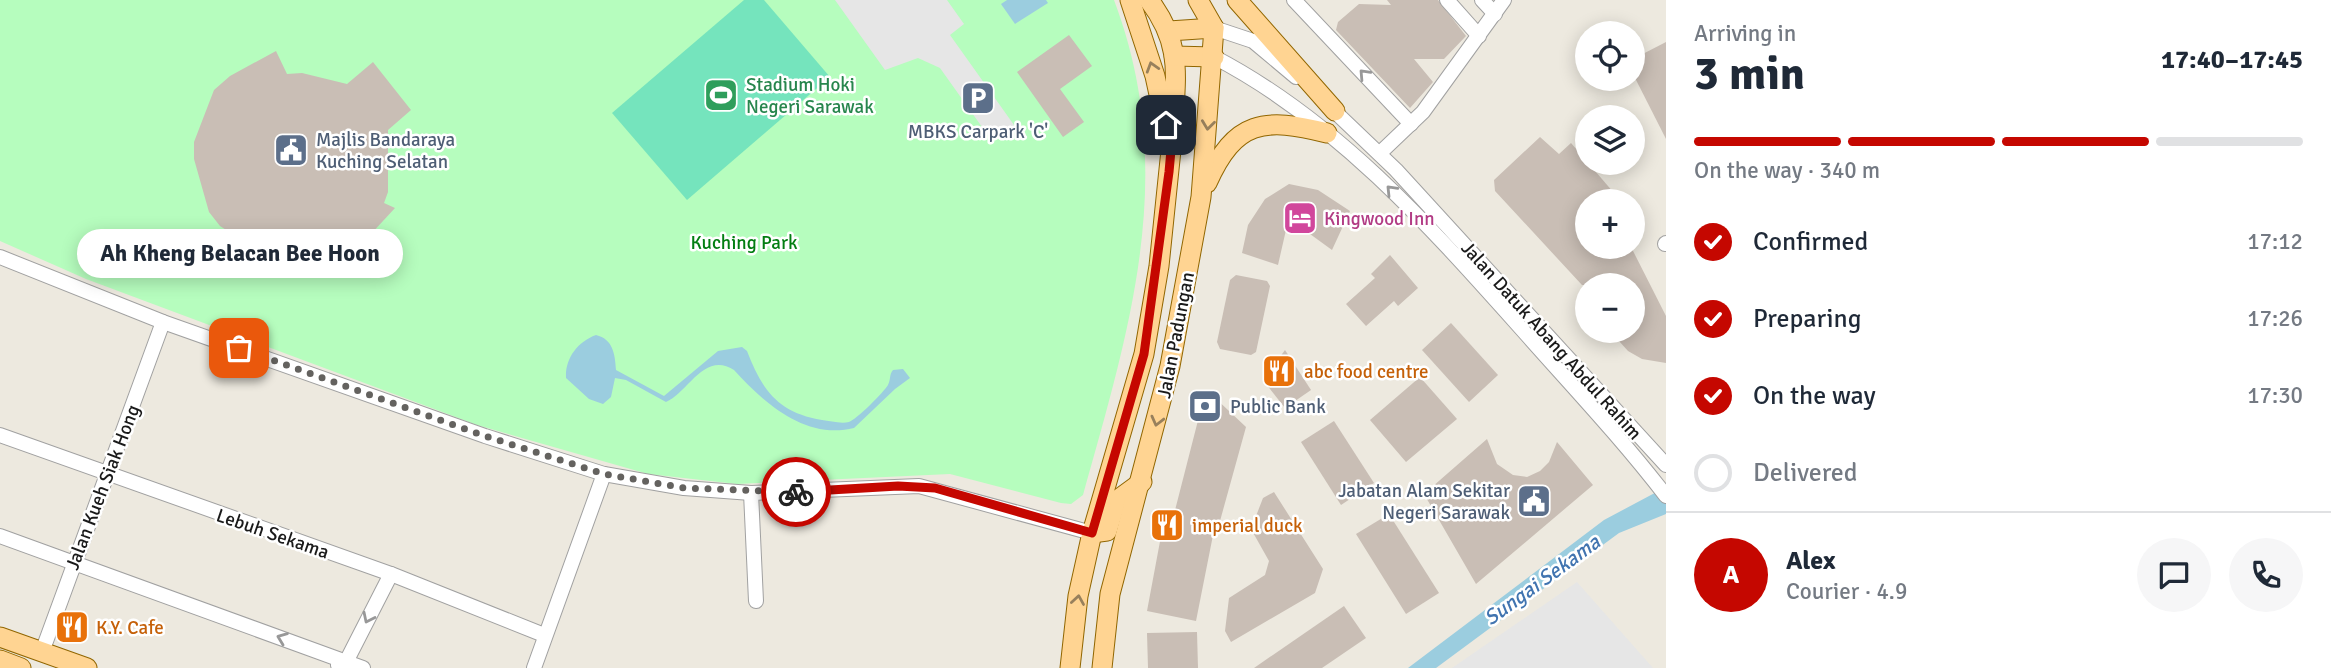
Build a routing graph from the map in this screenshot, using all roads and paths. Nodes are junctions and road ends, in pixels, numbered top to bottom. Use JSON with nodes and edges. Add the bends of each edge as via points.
{"nodes":[{"id":1,"x":1130,"y":0,"type":"edge"},
{"id":2,"x":1149,"y":0,"type":"edge"},
{"id":3,"x":1198,"y":0,"type":"edge"},
{"id":4,"x":1237,"y":0,"type":"edge"},
{"id":5,"x":1294,"y":0,"type":"edge"},
{"id":6,"x":1447,"y":0,"type":"edge"},
{"id":7,"x":1482,"y":0,"type":"edge"},
{"id":8,"x":1504,"y":0,"type":"edge"},
{"id":9,"x":1495,"y":14,"type":"junction"},
{"id":10,"x":1214,"y":27,"type":"junction"},
{"id":11,"x":1169,"y":31,"type":"junction"},
{"id":12,"x":1479,"y":36,"type":"junction"},
{"id":13,"x":1174,"y":56,"type":"junction"},
{"id":14,"x":1214,"y":57,"type":"junction"},
{"id":15,"x":1335,"y":111,"type":"junction"},
{"id":16,"x":1410,"y":124,"type":"junction"},
{"id":17,"x":1327,"y":133,"type":"junction"},
{"id":18,"x":1171,"y":150,"type":"junction"},
{"id":19,"x":1380,"y":153,"type":"junction"},
{"id":20,"x":1201,"y":197,"type":"junction"},
{"id":21,"x":0,"y":257,"type":"edge"},
{"id":22,"x":163,"y":322,"type":"junction"},
{"id":23,"x":0,"y":435,"type":"edge"},
{"id":24,"x":1666,"y":466,"type":"edge"},
{"id":25,"x":106,"y":474,"type":"junction"},
{"id":26,"x":604,"y":474,"type":"junction"},
{"id":27,"x":1142,"y":482,"type":"junction"},
{"id":28,"x":751,"y":493,"type":"junction"},
{"id":29,"x":1666,"y":496,"type":"edge"},
{"id":30,"x":1092,"y":533,"type":"junction"},
{"id":31,"x":0,"y":536,"type":"edge"},
{"id":32,"x":73,"y":563,"type":"junction"},
{"id":33,"x":391,"y":574,"type":"junction"},
{"id":34,"x":756,"y":601,"type":"dead end"},
{"id":35,"x":544,"y":635,"type":"junction"},
{"id":36,"x":0,"y":637,"type":"edge"},
{"id":37,"x":0,"y":660,"type":"edge"},
{"id":38,"x":48,"y":660,"type":"edge"},
{"id":39,"x":340,"y":665,"type":"edge"},
{"id":40,"x":21,"y":668,"type":"edge"},
{"id":41,"x":86,"y":668,"type":"edge"},
{"id":42,"x":363,"y":668,"type":"edge"},
{"id":43,"x":534,"y":668,"type":"edge"},
{"id":44,"x":1070,"y":668,"type":"edge"},
{"id":45,"x":1102,"y":668,"type":"edge"}],
"edges":[{"from":18,"to":1,"type":"main road","name":"Jalan Padungan","one_way":true,"via":[[1155,76]]},
{"from":2,"to":11,"type":"main road"},
{"from":3,"to":10,"type":"main road"},
{"from":4,"to":15,"type":"main road"},
{"from":16,"to":5,"type":"street","one_way":true},
{"from":6,"to":12,"type":"street"},
{"from":7,"to":9,"type":"street"},
{"from":8,"to":9,"type":"street"},
{"from":9,"to":12,"type":"street"},
{"from":10,"to":11,"type":"main road"},
{"from":10,"to":14,"type":"main road","name":"Jalan Padungan"},
{"from":10,"to":15,"type":"street","name":"Jalan Datuk Abang Abdul Rahim","via":[[1253,41]]},
{"from":11,"to":13,"type":"main road"},
{"from":12,"to":16,"type":"street"},
{"from":13,"to":14,"type":"main road"},
{"from":13,"to":18,"type":"main road"},
{"from":14,"to":17,"type":"street","name":"Jalan Datuk Abang Abdul Rahim"},
{"from":14,"to":20,"type":"main road","name":"Jalan Padungan","one_way":true},
{"from":15,"to":19,"type":"street","name":"Jalan Datuk Abang Abdul Rahim"},
{"from":16,"to":19,"type":"street"},
{"from":17,"to":20,"type":"main road","via":[[1270,124],[1240,134],[1219,158]]},
{"from":29,"to":17,"type":"street","name":"Jalan Datuk Abang Abdul Rahim","one_way":true,"via":[[1476,278],[1384,182]]},
{"from":18,"to":30,"type":"main road","name":"Jalan Padungan","via":[[1144,354]]},
{"from":19,"to":24,"type":"street","name":"Jalan Datuk Abang Abdul Rahim"},
{"from":20,"to":27,"type":"main road","name":"Jalan Padungan","one_way":true,"via":[[1170,366]]},
{"from":21,"to":22,"type":"street"},
{"from":22,"to":25,"type":"street","name":"Jalan Kueh Siak Hong"},
{"from":22,"to":26,"type":"street"},
{"from":23,"to":25,"type":"street","name":"Lebuh Sekama"},
{"from":25,"to":32,"type":"street","name":"Jalan Kueh Siak Hong"},
{"from":25,"to":33,"type":"street","name":"Lebuh Sekama"},
{"from":26,"to":28,"type":"street","via":[[684,488]]},
{"from":26,"to":35,"type":"street"},
{"from":27,"to":30,"type":"main road","via":[[1116,501],[1107,531]]},
{"from":27,"to":45,"type":"main road","name":"Jalan Padungan","via":[[1110,594]]},
{"from":28,"to":30,"type":"street","via":[[927,487]]},
{"from":28,"to":34,"type":"street"},
{"from":44,"to":30,"type":"main road","name":"Jalan Padungan","one_way":true,"via":[[1078,596]]},
{"from":31,"to":32,"type":"street"},
{"from":32,"to":38,"type":"street","name":"Jalan Kueh Siak Hong"},
{"from":39,"to":32,"type":"street","one_way":true},
{"from":33,"to":35,"type":"street","name":"Lebuh Sekama"},
{"from":33,"to":39,"type":"street","one_way":true},
{"from":35,"to":43,"type":"street"},
{"from":36,"to":38,"type":"main road"},
{"from":37,"to":40,"type":"main road"},
{"from":38,"to":41,"type":"main road"},
{"from":39,"to":42,"type":"street"}]}
